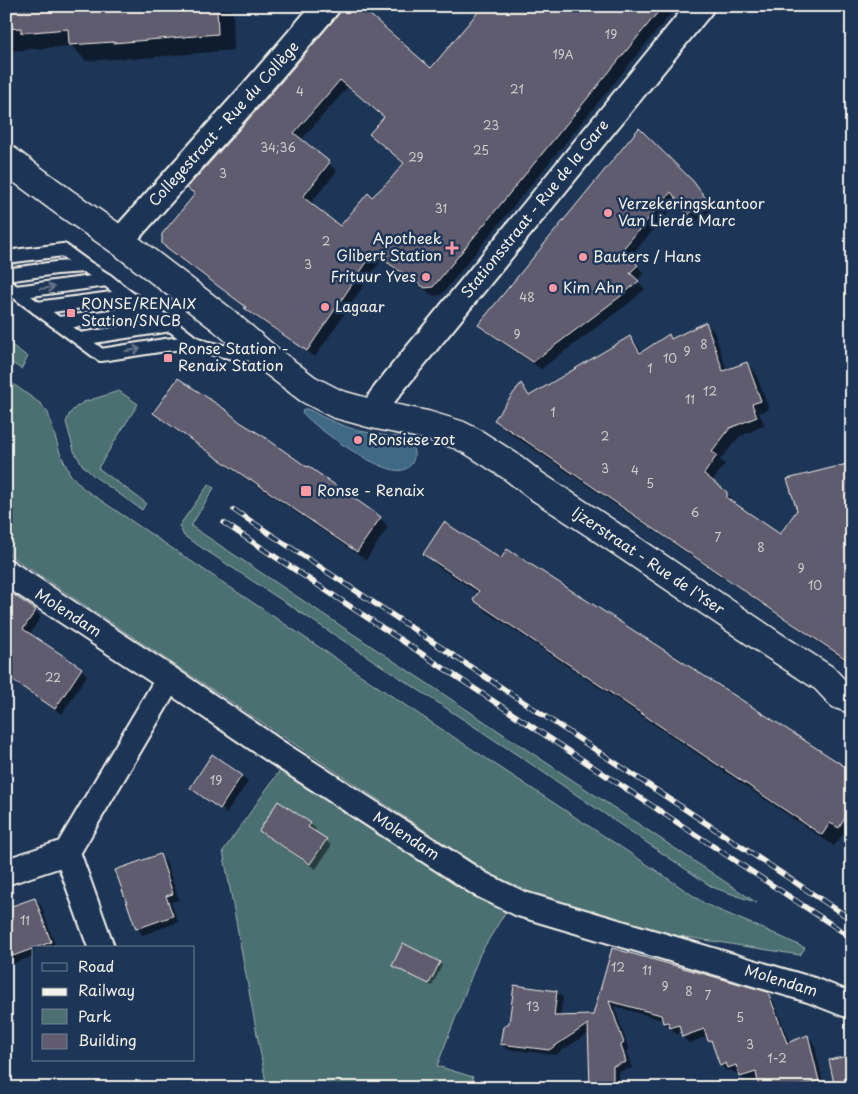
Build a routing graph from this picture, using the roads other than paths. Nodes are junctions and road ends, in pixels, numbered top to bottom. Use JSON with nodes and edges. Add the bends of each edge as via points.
{"nodes":[{"id":1,"x":327,"y":6,"type":"edge"},
{"id":2,"x":701,"y":6,"type":"edge"},
{"id":3,"x":7,"y":162,"type":"edge"},
{"id":4,"x":120,"y":241,"type":"junction"},
{"id":5,"x":6,"y":257,"type":"edge"},
{"id":6,"x":85,"y":266,"type":"junction"},
{"id":7,"x":6,"y":275,"type":"edge"},
{"id":8,"x":107,"y":280,"type":"junction"},
{"id":9,"x":11,"y":289,"type":"edge"},
{"id":10,"x":127,"y":296,"type":"junction"},
{"id":11,"x":38,"y":308,"type":"junction"},
{"id":12,"x":149,"y":311,"type":"junction"},
{"id":13,"x":58,"y":324,"type":"junction"},
{"id":14,"x":171,"y":325,"type":"junction"},
{"id":15,"x":80,"y":339,"type":"junction"},
{"id":16,"x":193,"y":342,"type":"junction"},
{"id":17,"x":265,"y":356,"type":"junction"},
{"id":18,"x":372,"y":414,"type":"junction"},
{"id":19,"x":6,"y":572,"type":"edge"},
{"id":20,"x":824,"y":678,"type":"junction"},
{"id":21,"x":169,"y":679,"type":"junction"},
{"id":22,"x":852,"y":684,"type":"edge"},
{"id":23,"x":852,"y":699,"type":"edge"},
{"id":24,"x":67,"y":852,"type":"junction"},
{"id":25,"x":6,"y":872,"type":"edge"},
{"id":26,"x":101,"y":946,"type":"edge"},
{"id":27,"x":852,"y":1006,"type":"edge"}],
"edges":[{"from":1,"to":4,"type":"street","name":"Collegestraat - Rue du Collège"},
{"from":2,"to":18,"type":"street","name":"Stationsstraat - Rue de la Gare","via":[[395,381]]},
{"from":3,"to":4,"type":"street","name":"Ijzerstraat - Rue de l'Yser"},
{"from":4,"to":17,"type":"street","name":"Ijzerstraat - Rue de l'Yser"},
{"from":5,"to":6,"type":"lane","via":[[63,250]]},
{"from":6,"to":7,"type":"lane"},
{"from":6,"to":8,"type":"lane"},
{"from":9,"to":8,"type":"lane","one_way":true},
{"from":8,"to":10,"type":"lane"},
{"from":9,"to":11,"type":"lane"},
{"from":10,"to":11,"type":"lane"},
{"from":10,"to":12,"type":"lane"},
{"from":11,"to":13,"type":"lane"},
{"from":12,"to":13,"type":"lane"},
{"from":12,"to":14,"type":"lane"},
{"from":13,"to":15,"type":"lane"},
{"from":14,"to":15,"type":"lane"},
{"from":14,"to":16,"type":"lane"},
{"from":15,"to":16,"type":"lane","one_way":true,"via":[[101,355]]},
{"from":16,"to":17,"type":"lane","via":[[233,353]]},
{"from":17,"to":18,"type":"street","name":"Ijzerstraat - Rue de l'Yser","via":[[308,389],[337,404]]},
{"from":18,"to":20,"type":"street","name":"Ijzerstraat - Rue de l'Yser","via":[[426,425],[473,442]]},
{"from":19,"to":21,"type":"street","name":"Molendam"},
{"from":20,"to":22,"type":"street","name":"Ijzerstraat - Rue de l'Yser"},
{"from":20,"to":23,"type":"street","name":"Ijzerstraat - Rue de l'Yser","via":[[840,695]]},
{"from":21,"to":24,"type":"street"},
{"from":21,"to":27,"type":"street","name":"Molendam","via":[[480,884],[521,904],[811,990]]},
{"from":24,"to":25,"type":"street"},
{"from":24,"to":26,"type":"street"}]}
